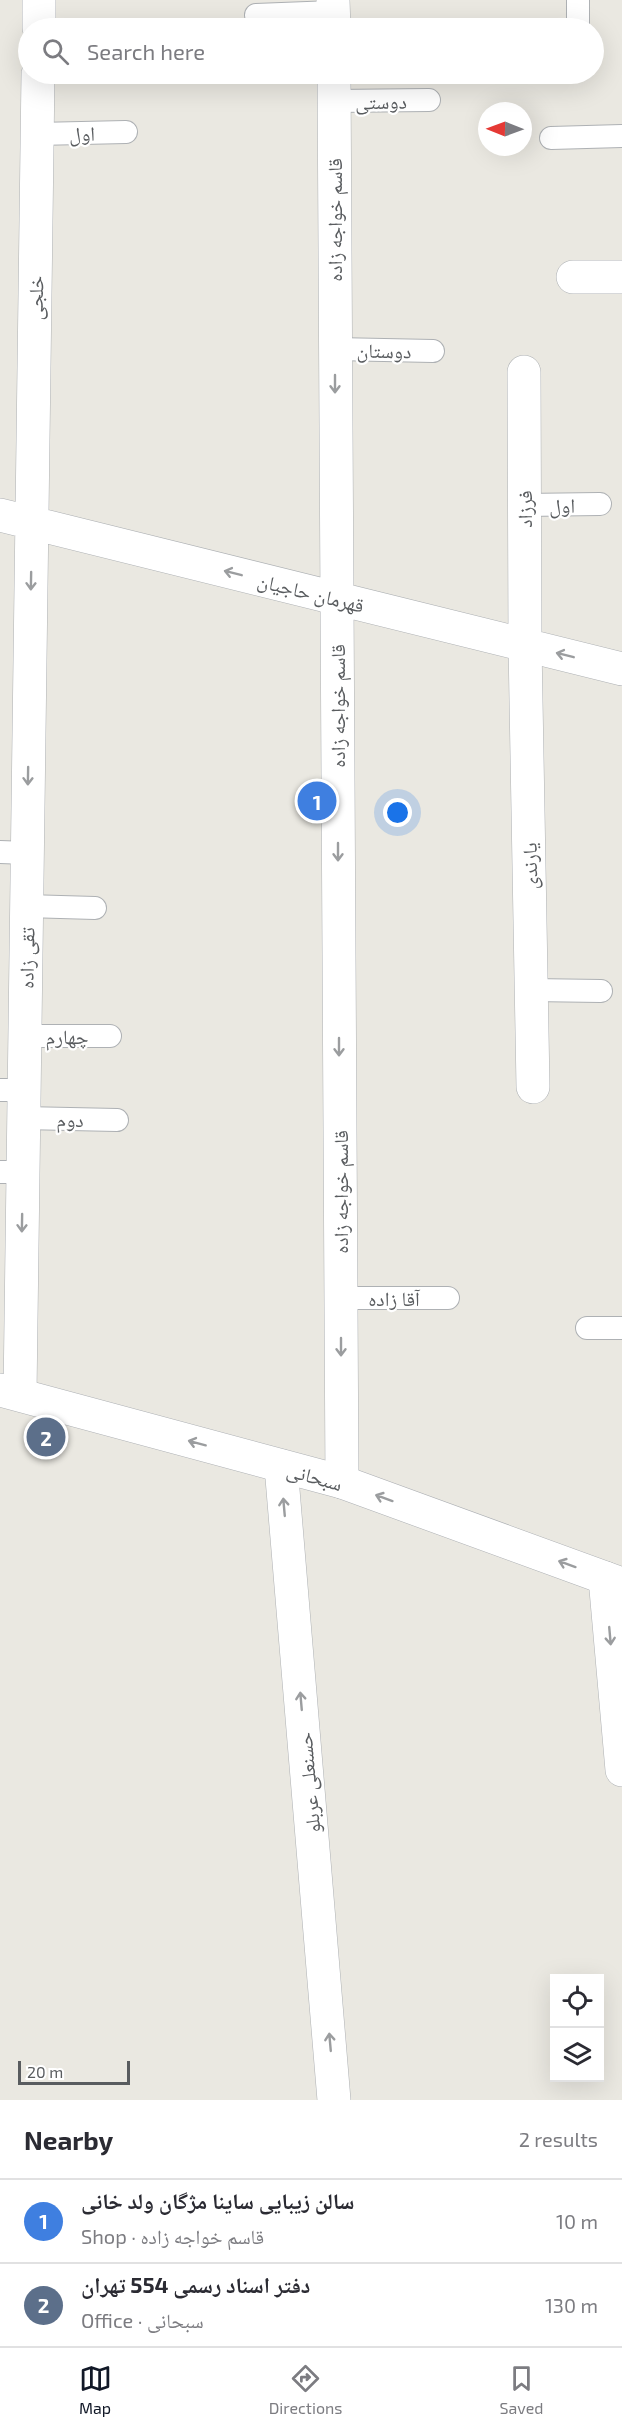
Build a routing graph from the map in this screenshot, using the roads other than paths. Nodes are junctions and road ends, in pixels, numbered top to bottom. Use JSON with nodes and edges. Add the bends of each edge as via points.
{"nodes":[{"id":1,"x":39,"y":0,"type":"edge"},
{"id":2,"x":578,"y":0,"type":"edge"},
{"id":3,"x":334,"y":14,"type":"edge"},
{"id":4,"x":256,"y":15,"type":"dead end"},
{"id":5,"x":39,"y":18,"type":"edge"},
{"id":6,"x":578,"y":18,"type":"edge"},
{"id":7,"x":38,"y":84,"type":"edge"},
{"id":8,"x":334,"y":87,"type":"edge"},
{"id":9,"x":429,"y":100,"type":"dead end"},
{"id":10,"x":126,"y":132,"type":"dead end"},
{"id":11,"x":37,"y":134,"type":"junction"},
{"id":12,"x":622,"y":136,"type":"edge"},
{"id":13,"x":551,"y":138,"type":"dead end"},
{"id":14,"x":573,"y":277,"type":"dead end"},
{"id":15,"x":622,"y":277,"type":"edge"},
{"id":16,"x":335,"y":349,"type":"junction"},
{"id":17,"x":433,"y":351,"type":"dead end"},
{"id":18,"x":524,"y":372,"type":"dead end"},
{"id":19,"x":600,"y":504,"type":"dead end"},
{"id":20,"x":524,"y":505,"type":"junction"},
{"id":21,"x":0,"y":514,"type":"edge"},
{"id":22,"x":32,"y":522,"type":"junction"},
{"id":23,"x":336,"y":599,"type":"junction"},
{"id":24,"x":525,"y":645,"type":"junction"},
{"id":25,"x":622,"y":669,"type":"edge"},
{"id":26,"x":14,"y":853,"type":"edge"},
{"id":27,"x":26,"y":906,"type":"junction"},
{"id":28,"x":95,"y":908,"type":"dead end"},
{"id":29,"x":531,"y":990,"type":"junction"},
{"id":30,"x":600,"y":991,"type":"dead end"},
{"id":31,"x":25,"y":1036,"type":"junction"},
{"id":32,"x":110,"y":1036,"type":"dead end"},
{"id":33,"x":533,"y":1087,"type":"dead end"},
{"id":34,"x":16,"y":1099,"type":"edge"},
{"id":35,"x":117,"y":1120,"type":"dead end"},
{"id":36,"x":11,"y":1172,"type":"edge"},
{"id":37,"x":340,"y":1298,"type":"junction"},
{"id":38,"x":448,"y":1298,"type":"dead end"},
{"id":39,"x":587,"y":1328,"type":"dead end"},
{"id":40,"x":622,"y":1328,"type":"edge"},
{"id":41,"x":10,"y":1392,"type":"edge"},
{"id":42,"x":280,"y":1466,"type":"junction"},
{"id":43,"x":342,"y":1482,"type":"junction"},
{"id":44,"x":614,"y":1581,"type":"edge"},
{"id":45,"x":622,"y":1770,"type":"edge"},
{"id":46,"x":334,"y":2100,"type":"edge"}],
"edges":[{"from":1,"to":5,"type":"street"},
{"from":2,"to":6,"type":"lane"},
{"from":3,"to":4,"type":"lane"},
{"from":7,"to":11,"type":"street","name":"خلجی"},
{"from":8,"to":9,"type":"lane","name":"دوستی"},
{"from":8,"to":16,"type":"street","name":"قاسم خواجه زاده"},
{"from":10,"to":11,"type":"lane","name":"اول"},
{"from":11,"to":22,"type":"street","name":"خلجی"},
{"from":12,"to":13,"type":"lane"},
{"from":14,"to":15,"type":"street"},
{"from":16,"to":17,"type":"lane","name":"دوستان"},
{"from":16,"to":23,"type":"street","name":"قاسم خواجه زاده","one_way":true},
{"from":18,"to":20,"type":"street","name":"فرزاد"},
{"from":19,"to":20,"type":"lane","name":"اول"},
{"from":20,"to":24,"type":"street","name":"فرزاد"},
{"from":21,"to":22,"type":"street","name":"قهرمان حاجیان"},
{"from":23,"to":22,"type":"street","name":"قهرمان حاجیان","one_way":true},
{"from":22,"to":26,"type":"street","name":"تقی زاده","one_way":true},
{"from":23,"to":24,"type":"street","name":"قهرمان حاجیان"},
{"from":23,"to":37,"type":"street","name":"قاسم خواجه زاده","one_way":true},
{"from":25,"to":24,"type":"street","name":"قهرمان حاجیان","one_way":true},
{"from":24,"to":29,"type":"street","name":"یارندی"},
{"from":26,"to":27,"type":"street","name":"تقی زاده"},
{"from":27,"to":28,"type":"lane"},
{"from":27,"to":31,"type":"street","name":"تقی زاده"},
{"from":29,"to":30,"type":"lane"},
{"from":29,"to":33,"type":"street","name":"یارندی"},
{"from":31,"to":32,"type":"lane","name":"چهارم"},
{"from":31,"to":34,"type":"street","name":"تقی زاده"},
{"from":34,"to":35,"type":"lane","name":"دوم"},
{"from":34,"to":36,"type":"street","name":"تقی زاده"},
{"from":36,"to":41,"type":"street","name":"تقی زاده","one_way":true},
{"from":37,"to":38,"type":"lane","name":"آقا زاده"},
{"from":37,"to":43,"type":"street","name":"قاسم خواجه زاده","one_way":true},
{"from":39,"to":40,"type":"lane"},
{"from":42,"to":41,"type":"street","name":"سبحانی","one_way":true},
{"from":42,"to":43,"type":"street","name":"سبحانی"},
{"from":46,"to":42,"type":"street","name":"حسنعلی عربلو","one_way":true},
{"from":44,"to":43,"type":"street","name":"سبحانی","one_way":true},
{"from":44,"to":45,"type":"street","one_way":true}]}
